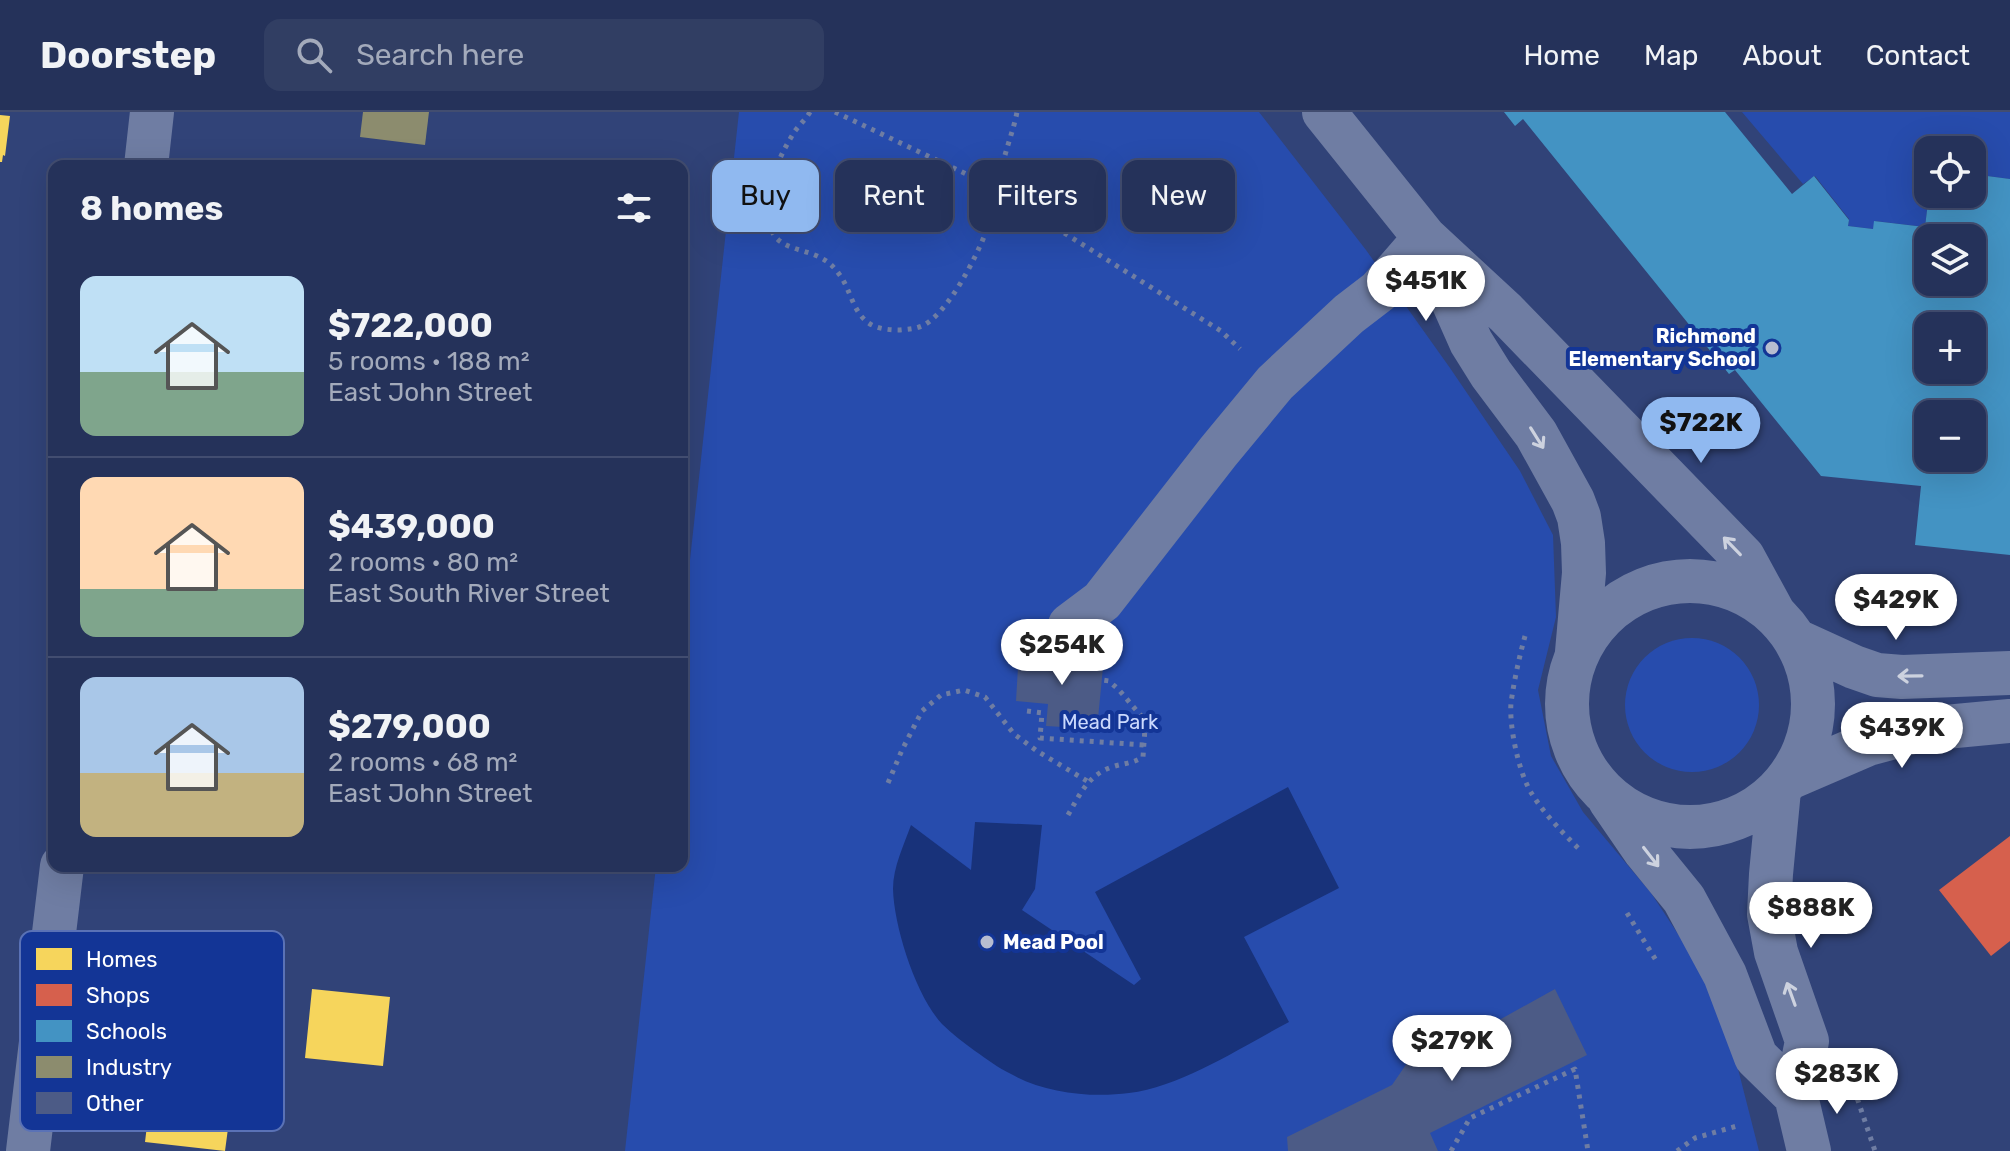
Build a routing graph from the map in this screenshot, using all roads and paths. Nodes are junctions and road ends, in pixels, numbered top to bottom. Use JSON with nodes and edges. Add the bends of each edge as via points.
{"nodes":[{"id":1,"x":152,"y":112,"type":"edge"},
{"id":2,"x":810,"y":112,"type":"edge"},
{"id":3,"x":835,"y":112,"type":"edge"},
{"id":4,"x":1017,"y":112,"type":"edge"},
{"id":5,"x":1324,"y":112,"type":"edge"},
{"id":6,"x":147,"y":160,"type":"edge"},
{"id":7,"x":1004,"y":160,"type":"edge"},
{"id":8,"x":969,"y":175,"type":"edge"},
{"id":9,"x":984,"y":232,"type":"edge"},
{"id":10,"x":1063,"y":232,"type":"edge"},
{"id":11,"x":1425,"y":238,"type":"junction"},
{"id":12,"x":1275,"y":383,"type":"junction"},
{"id":13,"x":1070,"y":625,"type":"dead end"},
{"id":14,"x":1785,"y":627,"type":"junction"},
{"id":15,"x":1526,"y":632,"type":"dead end"},
{"id":16,"x":1577,"y":652,"type":"junction"},
{"id":17,"x":2010,"y":673,"type":"edge"},
{"id":18,"x":1102,"y":680,"type":"dead end"},
{"id":19,"x":1027,"y":711,"type":"dead end"},
{"id":20,"x":2010,"y":721,"type":"edge"},
{"id":21,"x":1145,"y":745,"type":"junction"},
{"id":22,"x":1087,"y":781,"type":"junction"},
{"id":23,"x":888,"y":783,"type":"dead end"},
{"id":24,"x":1784,"y":784,"type":"junction"},
{"id":25,"x":1605,"y":794,"type":"junction"},
{"id":26,"x":1068,"y":815,"type":"dead end"},
{"id":27,"x":1591,"y":862,"type":"dead end"},
{"id":28,"x":61,"y":872,"type":"edge"},
{"id":29,"x":1624,"y":908,"type":"dead end"},
{"id":30,"x":54,"y":931,"type":"edge"},
{"id":31,"x":1660,"y":968,"type":"dead end"},
{"id":32,"x":1796,"y":1096,"type":"junction"},
{"id":33,"x":1737,"y":1126,"type":"dead end"},
{"id":34,"x":30,"y":1131,"type":"edge"},
{"id":35,"x":28,"y":1151,"type":"edge"},
{"id":36,"x":1451,"y":1151,"type":"edge"},
{"id":37,"x":1588,"y":1151,"type":"edge"},
{"id":38,"x":1677,"y":1151,"type":"edge"},
{"id":39,"x":1809,"y":1151,"type":"edge"}],
"edges":[{"from":1,"to":6,"type":"street"},
{"from":2,"to":9,"type":"path","via":[[796,129],[769,190],[771,232],[782,243],[832,265],[867,322],[888,330],[926,324],[960,285]]},
{"from":3,"to":8,"type":"path"},
{"from":4,"to":7,"type":"path"},
{"from":5,"to":11,"type":"street"},
{"from":10,"to":12,"type":"path","via":[[1221,331]]},
{"from":11,"to":12,"type":"street","via":[[1379,291]]},
{"from":14,"to":11,"type":"street","one_way":true,"via":[[1743,557],[1506,313]]},
{"from":11,"to":16,"type":"street","one_way":true,"via":[[1471,342],[1536,434],[1579,517],[1584,573]]},
{"from":12,"to":13,"type":"street","via":[[1102,601]]},
{"from":14,"to":16,"type":"street","via":[[1741,591],[1703,581],[1665,583],[1629,596],[1599,620]]},
{"from":17,"to":14,"type":"street","one_way":true,"via":[[1877,675]]},
{"from":14,"to":24,"type":"street","via":[[1811,675],[1814,712],[1806,746]]},
{"from":15,"to":27,"type":"path","via":[[1511,707],[1518,762],[1530,791]]},
{"from":16,"to":25,"type":"street","via":[[1567,689],[1568,728],[1582,764]]},
{"from":18,"to":21,"type":"path","via":[[1119,690],[1143,718]]},
{"from":19,"to":21,"type":"path","via":[[1042,713],[1040,738]]},
{"from":20,"to":24,"type":"street","via":[[1924,729],[1868,744]]},
{"from":21,"to":22,"type":"path","via":[[1143,757],[1134,763],[1114,765]]},
{"from":22,"to":23,"type":"path","via":[[1014,734],[985,697],[964,690],[941,695],[922,711]]},
{"from":22,"to":26,"type":"path"},
{"from":24,"to":25,"type":"street","via":[[1749,813],[1712,826],[1674,826],[1637,816]]},
{"from":32,"to":24,"type":"street","one_way":true,"via":[[1807,1041],[1776,952],[1769,914]]},
{"from":25,"to":32,"type":"street","one_way":true,"via":[[1684,899],[1725,975],[1756,1057]]},
{"from":28,"to":30,"type":"street"},
{"from":29,"to":31,"type":"path"},
{"from":32,"to":39,"type":"street"},
{"from":33,"to":38,"type":"path","via":[[1695,1138]]},
{"from":34,"to":35,"type":"street"},
{"from":36,"to":37,"type":"path","via":[[1470,1118],[1575,1069]]}]}
